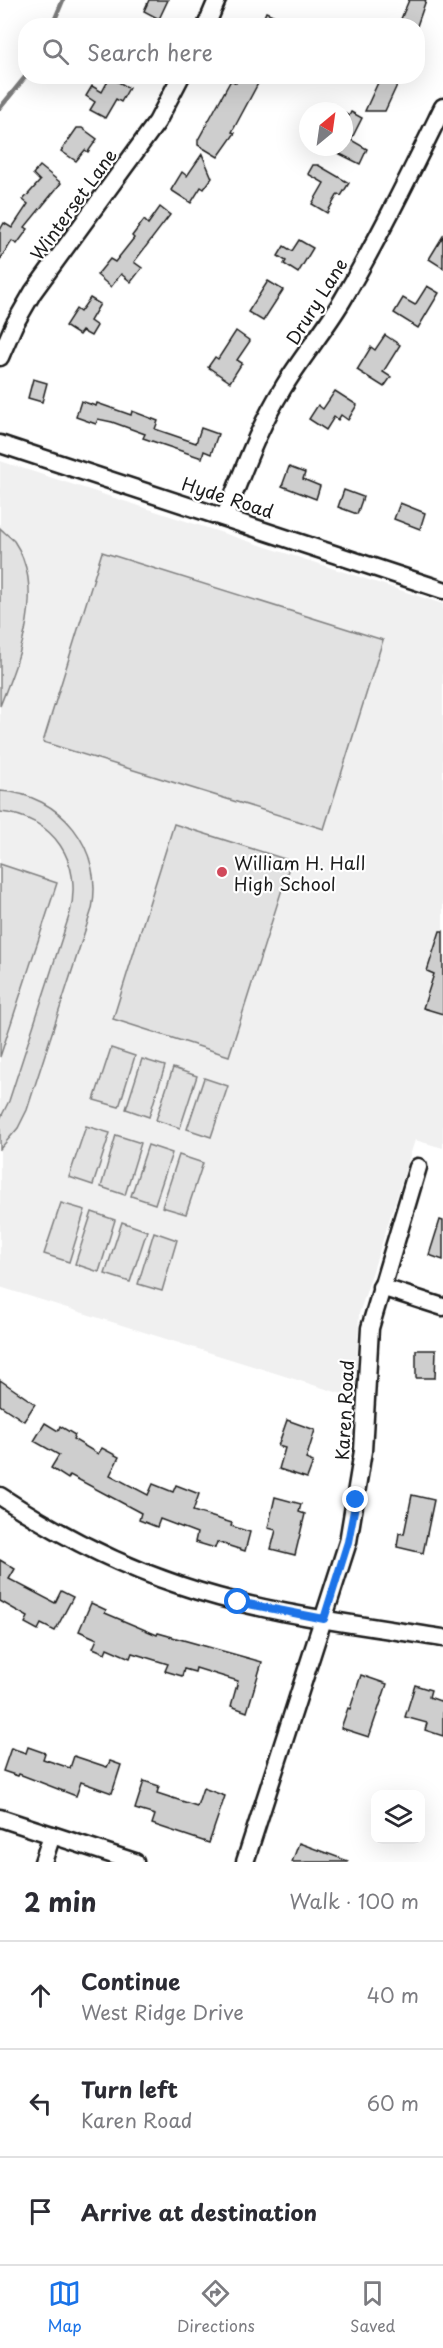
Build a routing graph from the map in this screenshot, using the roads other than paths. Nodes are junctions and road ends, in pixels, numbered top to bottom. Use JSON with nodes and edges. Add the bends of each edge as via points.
{"nodes":[{"id":1,"x":217,"y":0,"type":"edge"},
{"id":2,"x":209,"y":18,"type":"edge"},
{"id":3,"x":177,"y":84,"type":"edge"},
{"id":4,"x":443,"y":107,"type":"edge"},
{"id":5,"x":0,"y":357,"type":"edge"},
{"id":6,"x":0,"y":444,"type":"edge"},
{"id":7,"x":225,"y":516,"type":"junction"},
{"id":8,"x":443,"y":590,"type":"edge"},
{"id":9,"x":418,"y":1167,"type":"dead end"},
{"id":10,"x":381,"y":1287,"type":"junction"},
{"id":11,"x":443,"y":1307,"type":"edge"},
{"id":12,"x":0,"y":1496,"type":"edge"},
{"id":13,"x":324,"y":1619,"type":"junction"},
{"id":14,"x":443,"y":1638,"type":"edge"},
{"id":15,"x":0,"y":1818,"type":"edge"},
{"id":16,"x":52,"y":1835,"type":"junction"},
{"id":17,"x":43,"y":1862,"type":"edge"},
{"id":18,"x":135,"y":1862,"type":"edge"},
{"id":19,"x":245,"y":1862,"type":"edge"}],
"edges":[{"from":1,"to":2,"type":"street"},
{"from":3,"to":5,"type":"street","name":"Winterset Lane","via":[[157,122],[33,292]]},
{"from":4,"to":7,"type":"street","name":"Drury Lane","via":[[341,302],[269,412]]},
{"from":6,"to":7,"type":"street","name":"Hyde Road"},
{"from":7,"to":8,"type":"street","name":"Hyde Road"},
{"from":9,"to":10,"type":"street","name":"Karen Road"},
{"from":10,"to":11,"type":"street"},
{"from":10,"to":13,"type":"street","name":"Karen Road","via":[[368,1343],[363,1451],[356,1500],[348,1542]]},
{"from":12,"to":13,"type":"street","via":[[64,1535],[179,1586]]},
{"from":13,"to":14,"type":"street"},
{"from":13,"to":19,"type":"street","name":"Karen Road"},
{"from":15,"to":16,"type":"street"},
{"from":16,"to":17,"type":"street"},
{"from":16,"to":18,"type":"street"}]}
